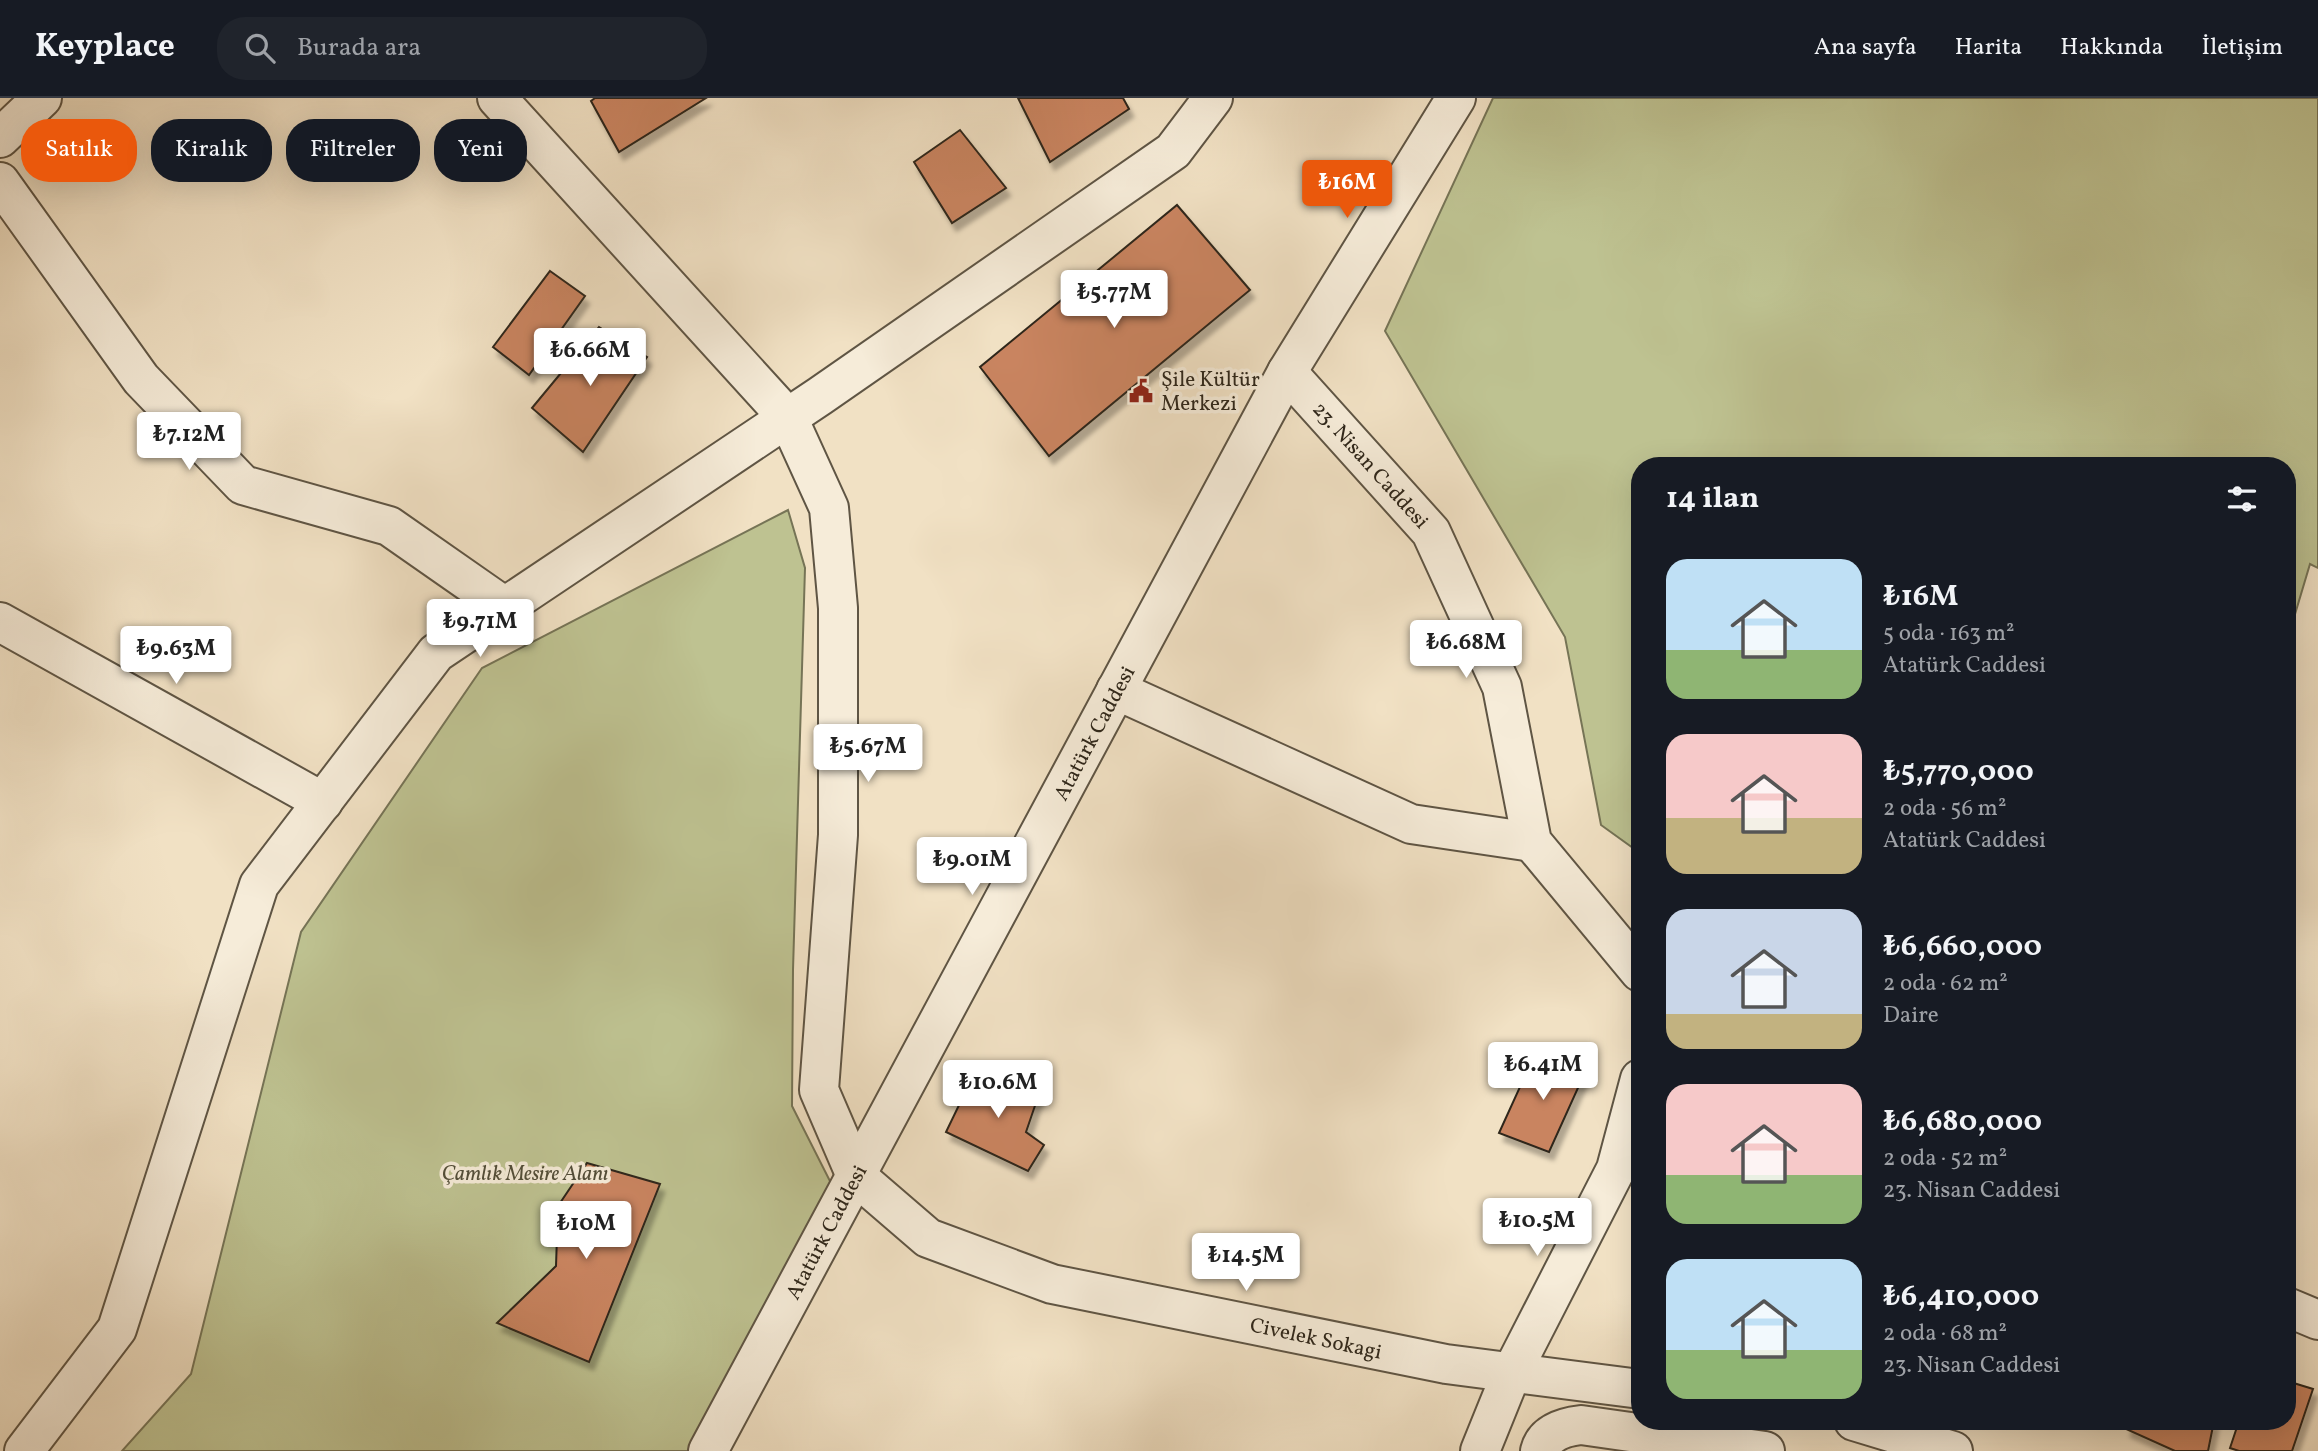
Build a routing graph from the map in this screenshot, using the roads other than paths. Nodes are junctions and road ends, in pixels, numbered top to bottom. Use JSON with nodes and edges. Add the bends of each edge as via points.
{"nodes":[{"id":1,"x":42,"y":98,"type":"edge"},
{"id":2,"x":497,"y":98,"type":"edge"},
{"id":3,"x":1213,"y":98,"type":"edge"},
{"id":4,"x":1456,"y":98,"type":"edge"},
{"id":5,"x":0,"y":138,"type":"edge"},
{"id":6,"x":0,"y":182,"type":"edge"},
{"id":7,"x":1287,"y":372,"type":"junction"},
{"id":8,"x":788,"y":418,"type":"junction"},
{"id":9,"x":505,"y":607,"type":"junction"},
{"id":10,"x":0,"y":622,"type":"edge"},
{"id":11,"x":1116,"y":690,"type":"junction"},
{"id":12,"x":323,"y":802,"type":"junction"},
{"id":13,"x":1532,"y":842,"type":"junction"},
{"id":14,"x":1631,"y":961,"type":"edge"},
{"id":15,"x":1631,"y":1113,"type":"edge"},
{"id":16,"x":856,"y":1176,"type":"junction"},
{"id":17,"x":2296,"y":1311,"type":"edge"},
{"id":18,"x":2318,"y":1320,"type":"edge"},
{"id":19,"x":1512,"y":1373,"type":"junction"},
{"id":20,"x":1631,"y":1388,"type":"edge"},
{"id":21,"x":1884,"y":1430,"type":"edge"},
{"id":22,"x":24,"y":1451,"type":"edge"},
{"id":23,"x":708,"y":1451,"type":"edge"},
{"id":24,"x":1480,"y":1451,"type":"edge"},
{"id":25,"x":1540,"y":1451,"type":"edge"},
{"id":26,"x":1765,"y":1451,"type":"edge"},
{"id":27,"x":1953,"y":1451,"type":"edge"}],
"edges":[{"from":1,"to":5,"type":"street"},
{"from":2,"to":8,"type":"street"},
{"from":3,"to":8,"type":"street","via":[[1173,151]]},
{"from":4,"to":7,"type":"street","name":"Atatürk Caddesi"},
{"from":6,"to":9,"type":"street","via":[[141,379],[243,485],[389,526]]},
{"from":7,"to":11,"type":"street","name":"Atatürk Caddesi"},
{"from":7,"to":13,"type":"street","name":"23. Nisan Caddesi","via":[[1431,533],[1502,687]]},
{"from":8,"to":9,"type":"street"},
{"from":8,"to":16,"type":"street","via":[[830,508],[838,608],[838,835],[819,1090]]},
{"from":9,"to":12,"type":"street","via":[[436,653]]},
{"from":10,"to":12,"type":"street"},
{"from":11,"to":13,"type":"street","via":[[1411,824]]},
{"from":11,"to":16,"type":"street","name":"Atatürk Caddesi"},
{"from":12,"to":22,"type":"street","via":[[259,885],[117,1329]]},
{"from":13,"to":14,"type":"street","name":"23. Nisan Caddesi"},
{"from":15,"to":19,"type":"street","via":[[1616,1169]]},
{"from":16,"to":19,"type":"street","name":"Civelek Sokagi","via":[[928,1238],[1052,1283],[1446,1364]]},
{"from":16,"to":23,"type":"street","name":"Atatürk Caddesi"},
{"from":17,"to":18,"type":"street"},
{"from":19,"to":20,"type":"street","name":"Civelek Sokagi"},
{"from":19,"to":24,"type":"street"},
{"from":21,"to":27,"type":"street"},
{"from":25,"to":26,"type":"street","via":[[1563,1427],[1581,1425]]}]}
